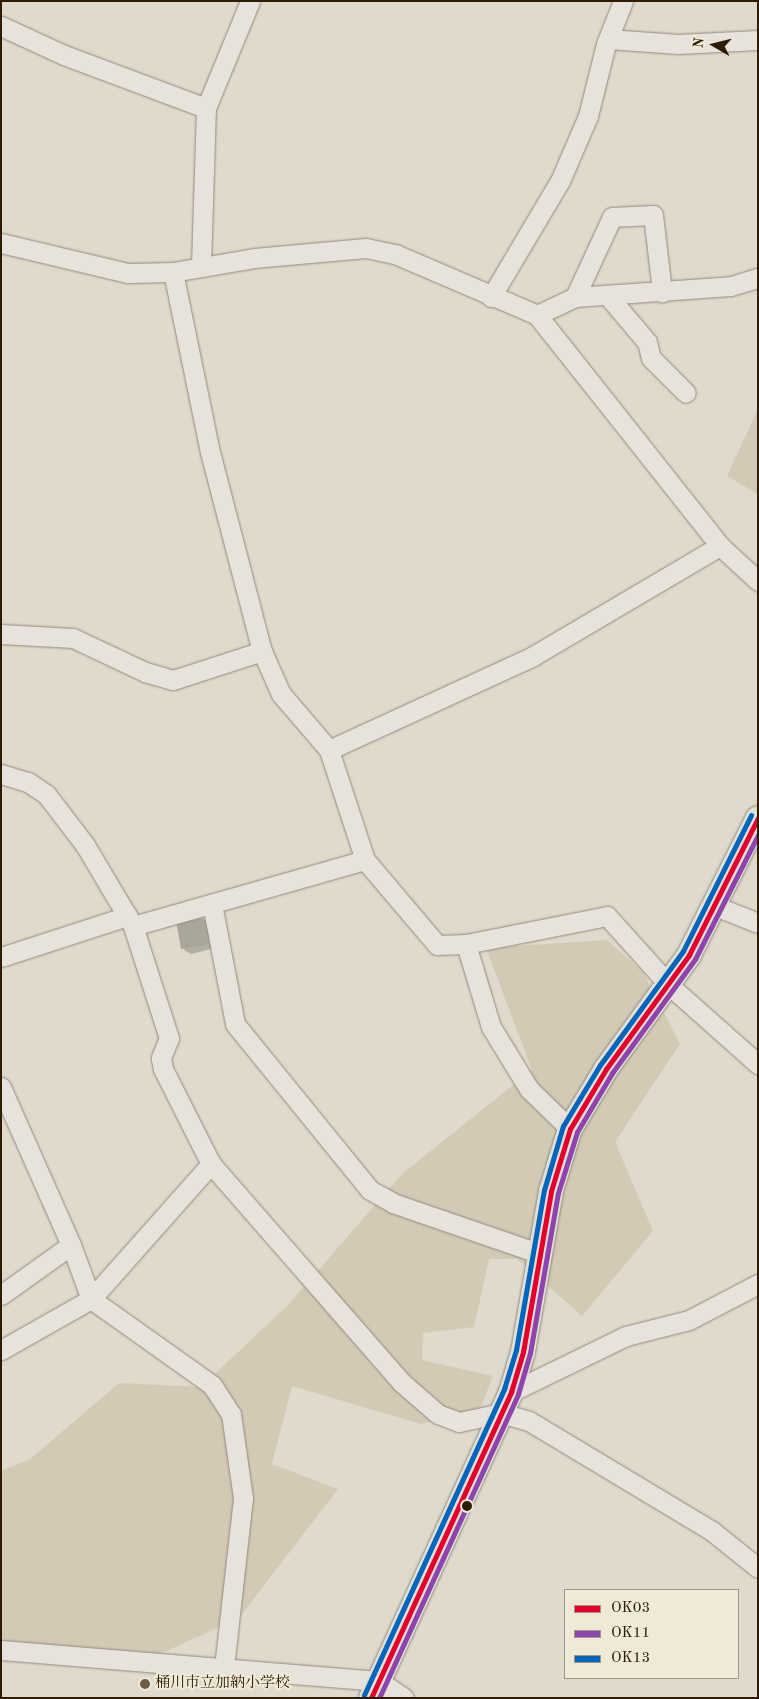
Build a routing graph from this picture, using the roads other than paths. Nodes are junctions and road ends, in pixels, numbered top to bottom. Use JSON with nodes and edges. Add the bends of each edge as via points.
{"nodes":[{"id":1,"x":250,"y":1,"type":"edge"},
{"id":2,"x":623,"y":1,"type":"edge"},
{"id":3,"x":1,"y":26,"type":"edge"},
{"id":4,"x":608,"y":39,"type":"junction"},
{"id":5,"x":758,"y":40,"type":"edge"},
{"id":6,"x":206,"y":108,"type":"junction"},
{"id":7,"x":1,"y":243,"type":"edge"},
{"id":8,"x":201,"y":266,"type":"junction"},
{"id":9,"x":173,"y":272,"type":"junction"},
{"id":10,"x":758,"y":278,"type":"edge"},
{"id":11,"x":662,"y":292,"type":"junction"},
{"id":12,"x":608,"y":296,"type":"junction"},
{"id":13,"x":491,"y":297,"type":"junction"},
{"id":14,"x":575,"y":297,"type":"junction"},
{"id":15,"x":537,"y":315,"type":"junction"},
{"id":16,"x":686,"y":393,"type":"dead end"},
{"id":17,"x":720,"y":546,"type":"junction"},
{"id":18,"x":758,"y":580,"type":"edge"},
{"id":19,"x":1,"y":634,"type":"edge"},
{"id":20,"x":262,"y":651,"type":"junction"},
{"id":21,"x":328,"y":750,"type":"junction"},
{"id":22,"x":1,"y":774,"type":"edge"},
{"id":23,"x":758,"y":818,"type":"edge"},
{"id":24,"x":365,"y":860,"type":"junction"},
{"id":25,"x":212,"y":904,"type":"junction"},
{"id":26,"x":715,"y":906,"type":"junction"},
{"id":27,"x":130,"y":921,"type":"junction"},
{"id":28,"x":758,"y":923,"type":"edge"},
{"id":29,"x":466,"y":944,"type":"junction"},
{"id":30,"x":1,"y":957,"type":"edge"},
{"id":31,"x":670,"y":986,"type":"junction"},
{"id":32,"x":758,"y":1064,"type":"edge"},
{"id":33,"x":1,"y":1087,"type":"edge"},
{"id":34,"x":570,"y":1130,"type":"junction"},
{"id":35,"x":210,"y":1164,"type":"junction"},
{"id":36,"x":70,"y":1245,"type":"junction"},
{"id":37,"x":540,"y":1254,"type":"junction"},
{"id":38,"x":758,"y":1284,"type":"edge"},
{"id":39,"x":1,"y":1295,"type":"edge"},
{"id":40,"x":91,"y":1299,"type":"junction"},
{"id":41,"x":1,"y":1350,"type":"edge"},
{"id":42,"x":512,"y":1392,"type":"junction"},
{"id":43,"x":501,"y":1414,"type":"junction"},
{"id":44,"x":758,"y":1568,"type":"edge"},
{"id":45,"x":1,"y":1650,"type":"edge"},
{"id":46,"x":224,"y":1668,"type":"junction"},
{"id":47,"x":375,"y":1689,"type":"edge"},
{"id":48,"x":404,"y":1698,"type":"edge"}],
"edges":[{"from":1,"to":6,"type":"street"},
{"from":2,"to":4,"type":"street"},
{"from":3,"to":6,"type":"street","via":[[64,55]]},
{"from":4,"to":5,"type":"street","via":[[678,44]]},
{"from":4,"to":13,"type":"street","via":[[588,116],[560,181]]},
{"from":6,"to":8,"type":"street"},
{"from":7,"to":9,"type":"street","via":[[128,273]]},
{"from":8,"to":9,"type":"street"},
{"from":8,"to":13,"type":"street","via":[[366,248],[395,254]]},
{"from":9,"to":20,"type":"street","via":[[210,452]]},
{"from":10,"to":11,"type":"street","via":[[731,286]]},
{"from":11,"to":12,"type":"street"},
{"from":11,"to":14,"type":"street","via":[[653,215],[612,217]]},
{"from":12,"to":14,"type":"street"},
{"from":12,"to":16,"type":"street","via":[[647,342],[651,358]]},
{"from":13,"to":15,"type":"street"},
{"from":14,"to":15,"type":"street"},
{"from":15,"to":17,"type":"street"},
{"from":17,"to":18,"type":"street"},
{"from":17,"to":21,"type":"street","via":[[533,656]]},
{"from":19,"to":20,"type":"street","via":[[73,638],[145,672],[173,680]]},
{"from":20,"to":21,"type":"street","via":[[281,694]]},
{"from":21,"to":24,"type":"street"},
{"from":22,"to":27,"type":"street","via":[[28,782],[46,794],[86,845]]},
{"from":23,"to":26,"type":"main road"},
{"from":24,"to":25,"type":"street"},
{"from":24,"to":29,"type":"street","via":[[437,945]]},
{"from":25,"to":27,"type":"street"},
{"from":25,"to":37,"type":"street","via":[[235,1024],[370,1190],[393,1203]]},
{"from":26,"to":28,"type":"street"},
{"from":26,"to":31,"type":"main road"},
{"from":27,"to":30,"type":"street"},
{"from":27,"to":35,"type":"street","via":[[169,1038],[161,1058],[163,1069]]},
{"from":29,"to":31,"type":"street","via":[[607,916]]},
{"from":29,"to":34,"type":"street","via":[[491,1028],[530,1089]]},
{"from":31,"to":32,"type":"street"},
{"from":31,"to":34,"type":"main road","via":[[606,1069]]},
{"from":33,"to":36,"type":"street"},
{"from":34,"to":37,"type":"main road","via":[[551,1191]]},
{"from":35,"to":40,"type":"street"},
{"from":35,"to":43,"type":"street","via":[[401,1382],[438,1414],[459,1422]]},
{"from":36,"to":39,"type":"street"},
{"from":36,"to":40,"type":"street"},
{"from":37,"to":42,"type":"main road"},
{"from":38,"to":42,"type":"street","via":[[689,1320],[626,1336]]},
{"from":40,"to":41,"type":"street"},
{"from":40,"to":46,"type":"street","via":[[212,1385],[231,1414],[243,1498]]},
{"from":42,"to":43,"type":"main road"},
{"from":43,"to":44,"type":"street","via":[[546,1431],[712,1531]]},
{"from":43,"to":47,"type":"main road"},
{"from":45,"to":46,"type":"street"},
{"from":46,"to":47,"type":"street"},
{"from":47,"to":48,"type":"street"}]}
